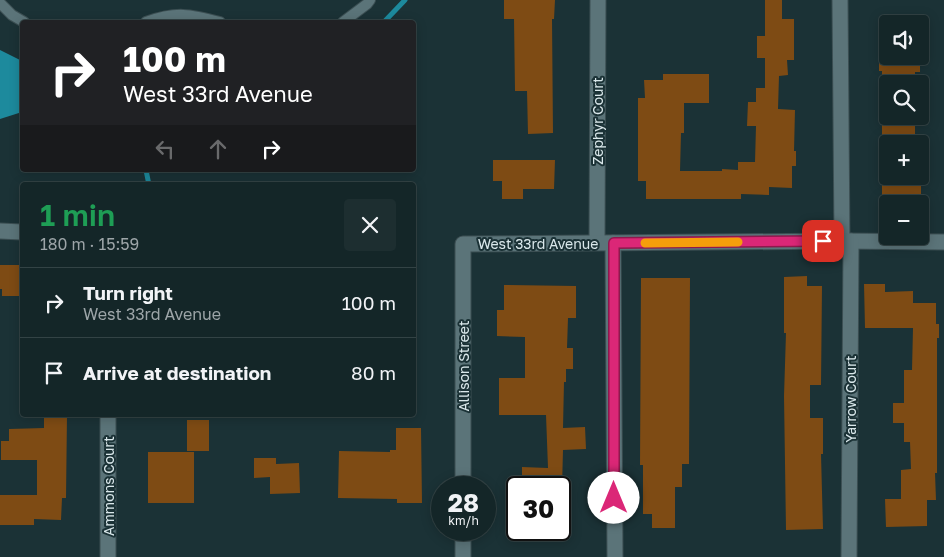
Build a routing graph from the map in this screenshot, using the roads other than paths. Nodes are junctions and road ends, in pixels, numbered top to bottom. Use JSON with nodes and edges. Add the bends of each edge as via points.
{"nodes":[{"id":1,"x":370,"y":0,"type":"edge"},
{"id":2,"x":598,"y":0,"type":"edge"},
{"id":3,"x":840,"y":0,"type":"edge"},
{"id":4,"x":0,"y":3,"type":"edge"},
{"id":5,"x":21,"y":20,"type":"edge"},
{"id":6,"x":152,"y":20,"type":"edge"},
{"id":7,"x":212,"y":20,"type":"edge"},
{"id":8,"x":346,"y":20,"type":"edge"},
{"id":9,"x":0,"y":232,"type":"edge"},
{"id":10,"x":20,"y":232,"type":"edge"},
{"id":11,"x":847,"y":241,"type":"junction"},
{"id":12,"x":597,"y":242,"type":"junction"},
{"id":13,"x":944,"y":242,"type":"edge"},
{"id":14,"x":614,"y":243,"type":"junction"},
{"id":15,"x":463,"y":244,"type":"joint"},
{"id":16,"x":108,"y":417,"type":"edge"},
{"id":17,"x":462,"y":476,"type":"edge"},
{"id":18,"x":462,"y":541,"type":"edge"},
{"id":19,"x":108,"y":557,"type":"edge"},
{"id":20,"x":462,"y":557,"type":"edge"},
{"id":21,"x":614,"y":557,"type":"edge"},
{"id":22,"x":849,"y":557,"type":"edge"}],
"edges":[{"from":1,"to":8,"type":"lane"},
{"from":2,"to":12,"type":"street","name":"Zephyr Court"},
{"from":3,"to":11,"type":"street","name":"Yarrow Court"},
{"from":4,"to":5,"type":"lane"},
{"from":6,"to":7,"type":"lane","via":[[180,14]]},
{"from":9,"to":10,"type":"street"},
{"from":11,"to":13,"type":"street","name":"West 33rd Avenue"},
{"from":11,"to":14,"type":"street","name":"West 33rd Avenue"},
{"from":11,"to":22,"type":"street","name":"Yarrow Court"},
{"from":12,"to":14,"type":"street","name":"West 33rd Avenue"},
{"from":12,"to":15,"type":"street","name":"West 33rd Avenue"},
{"from":14,"to":21,"type":"street"},
{"from":15,"to":17,"type":"street","name":"Allison Street"},
{"from":16,"to":19,"type":"street","name":"Ammons Court"},
{"from":18,"to":20,"type":"street"}]}
